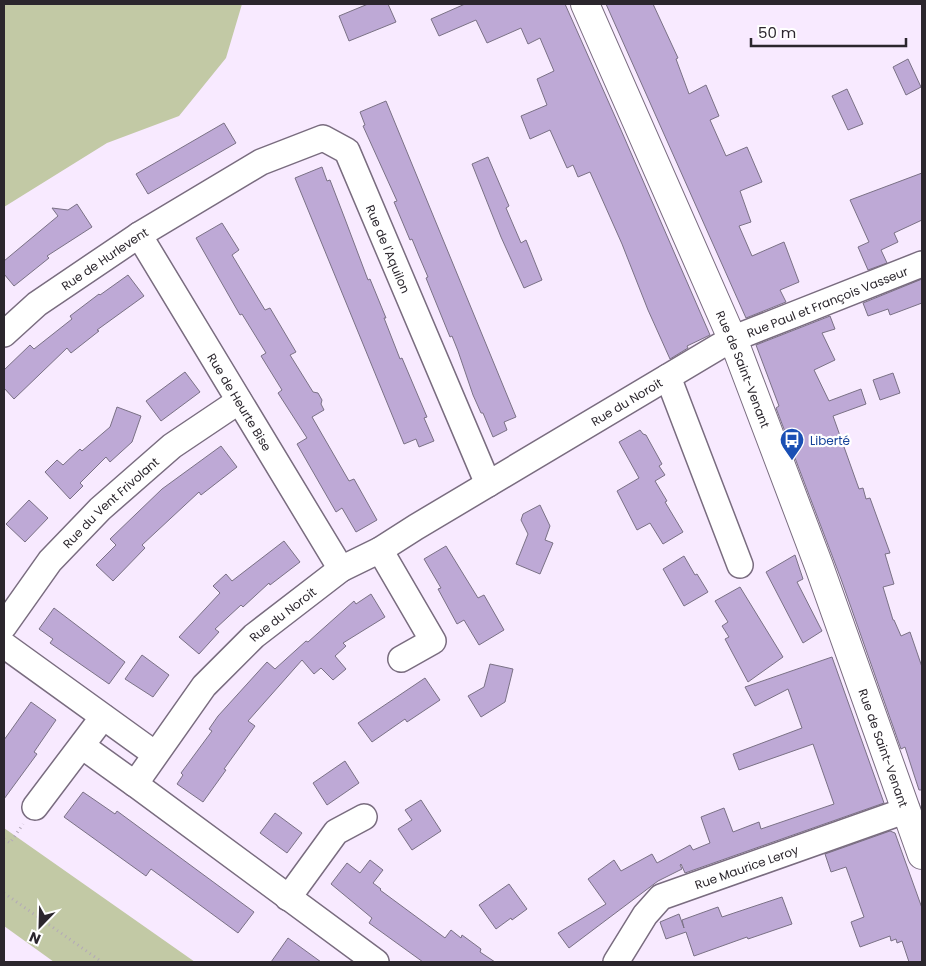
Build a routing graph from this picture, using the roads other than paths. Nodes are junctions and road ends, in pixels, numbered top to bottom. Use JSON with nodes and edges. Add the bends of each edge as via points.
{"nodes":[{"id":1,"x":585,"y":4,"type":"edge"},
{"id":2,"x":213,"y":191,"type":"joint"},
{"id":3,"x":139,"y":235,"type":"junction"},
{"id":4,"x":922,"y":264,"type":"edge"},
{"id":5,"x":4,"y":334,"type":"edge"},
{"id":6,"x":732,"y":339,"type":"junction"},
{"id":7,"x":668,"y":377,"type":"junction"},
{"id":8,"x":239,"y":401,"type":"junction"},
{"id":9,"x":488,"y":484,"type":"junction"},
{"id":10,"x":380,"y":550,"type":"junction"},
{"id":11,"x":740,"y":565,"type":"dead end"},
{"id":12,"x":340,"y":569,"type":"junction"},
{"id":13,"x":4,"y":626,"type":"edge"},
{"id":14,"x":4,"y":645,"type":"edge"},
{"id":15,"x":401,"y":659,"type":"dead end"},
{"id":16,"x":104,"y":717,"type":"junction"},
{"id":17,"x":82,"y":746,"type":"junction"},
{"id":18,"x":155,"y":754,"type":"junction"},
{"id":19,"x":135,"y":784,"type":"junction"},
{"id":20,"x":35,"y":808,"type":"road end"},
{"id":21,"x":907,"y":810,"type":"junction"},
{"id":22,"x":364,"y":817,"type":"dead end"},
{"id":23,"x":922,"y":855,"type":"edge"},
{"id":24,"x":288,"y":898,"type":"junction"},
{"id":25,"x":376,"y":962,"type":"edge"},
{"id":26,"x":616,"y":962,"type":"edge"}],
"edges":[{"from":1,"to":6,"type":"main road","name":"Rue de Saint-Venant"},
{"from":2,"to":3,"type":"street","name":"Rue de Hurlevent"},
{"from":2,"to":9,"type":"street","name":"Rue de l'Aquilon","via":[[261,162],[323,138],[347,151]]},
{"from":3,"to":5,"type":"street","name":"Rue de Hurlevent","via":[[37,304]]},
{"from":3,"to":8,"type":"street","name":"Rue de Heurte Bise"},
{"from":4,"to":6,"type":"street","name":"Rue Paul et François Vasseur"},
{"from":6,"to":7,"type":"street","name":"Rue du Noroit"},
{"from":6,"to":21,"type":"main road","name":"Rue de Saint-Venant","via":[[816,557]]},
{"from":7,"to":9,"type":"street","name":"Rue du Noroit"},
{"from":7,"to":11,"type":"street"},
{"from":8,"to":12,"type":"street","name":"Rue de Heurte Bise"},
{"from":8,"to":13,"type":"street","name":"Rue du Vent Frivolant","via":[[172,446],[100,509],[50,561]]},
{"from":9,"to":10,"type":"street","name":"Rue du Noroit"},
{"from":10,"to":12,"type":"street","name":"Rue du Noroit"},
{"from":10,"to":15,"type":"street","via":[[433,641]]},
{"from":12,"to":18,"type":"street","name":"Rue du Noroit","via":[[254,636],[204,686]]},
{"from":14,"to":16,"type":"street"},
{"from":16,"to":17,"type":"street"},
{"from":16,"to":18,"type":"street"},
{"from":17,"to":19,"type":"street"},
{"from":17,"to":20,"type":"street"},
{"from":18,"to":19,"type":"street","name":"Rue du Noroit"},
{"from":19,"to":24,"type":"street"},
{"from":21,"to":23,"type":"main road","name":"Rue de Saint-Venant"},
{"from":21,"to":26,"type":"street","name":"Rue Maurice Leroy","via":[[661,897],[645,915]]},
{"from":22,"to":24,"type":"street","via":[[336,832]]},
{"from":24,"to":25,"type":"street"}]}
